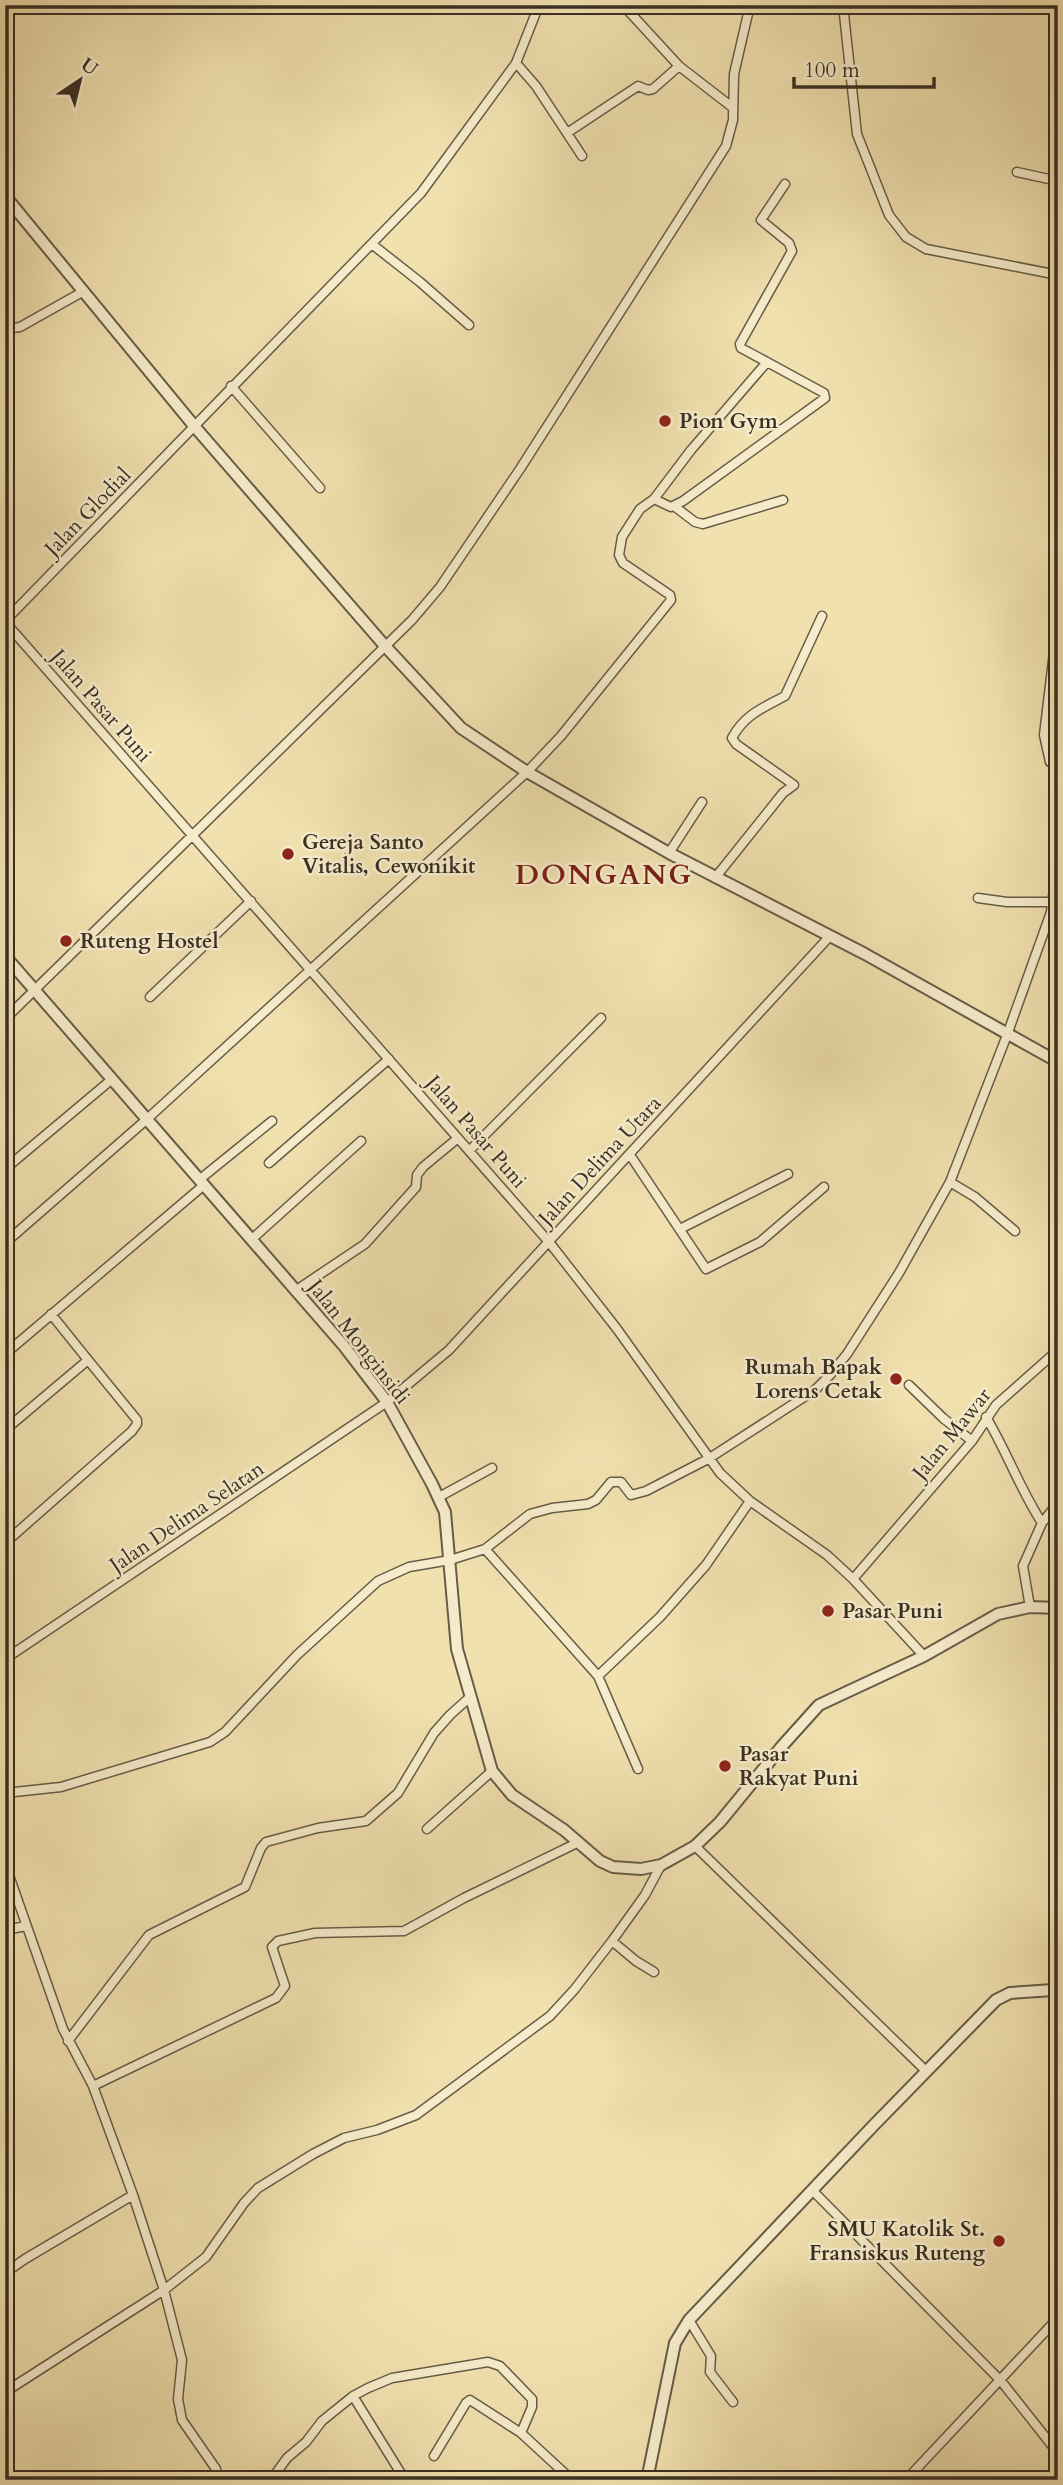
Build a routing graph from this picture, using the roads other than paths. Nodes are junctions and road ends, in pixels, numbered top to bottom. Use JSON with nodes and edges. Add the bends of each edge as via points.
{"nodes":[{"id":1,"x":540,"y":5,"type":"edge"},
{"id":2,"x":623,"y":5,"type":"edge"},
{"id":3,"x":750,"y":5,"type":"edge"},
{"id":4,"x":844,"y":5,"type":"edge"},
{"id":5,"x":516,"y":63,"type":"junction"},
{"id":6,"x":680,"y":66,"type":"junction"},
{"id":7,"x":732,"y":107,"type":"junction"},
{"id":8,"x":567,"y":133,"type":"junction"},
{"id":9,"x":582,"y":156,"type":"dead end"},
{"id":10,"x":1017,"y":172,"type":"dead end"},
{"id":11,"x":1058,"y":181,"type":"edge"},
{"id":12,"x":785,"y":184,"type":"dead end"},
{"id":13,"x":5,"y":196,"type":"edge"},
{"id":14,"x":373,"y":245,"type":"junction"},
{"id":15,"x":1058,"y":275,"type":"edge"},
{"id":16,"x":84,"y":291,"type":"junction"},
{"id":17,"x":469,"y":325,"type":"dead end"},
{"id":18,"x":5,"y":329,"type":"edge"},
{"id":19,"x":767,"y":362,"type":"junction"},
{"id":20,"x":231,"y":386,"type":"junction"},
{"id":21,"x":195,"y":427,"type":"junction"},
{"id":22,"x":320,"y":488,"type":"dead end"},
{"id":23,"x":654,"y":499,"type":"junction"},
{"id":24,"x":783,"y":500,"type":"dead end"},
{"id":25,"x":674,"y":506,"type":"junction"},
{"id":26,"x":822,"y":616,"type":"dead end"},
{"id":27,"x":1058,"y":618,"type":"edge"},
{"id":28,"x":5,"y":622,"type":"edge"},
{"id":29,"x":385,"y":646,"type":"junction"},
{"id":30,"x":1054,"y":763,"type":"edge"},
{"id":31,"x":1058,"y":770,"type":"edge"},
{"id":32,"x":527,"y":772,"type":"junction"},
{"id":33,"x":702,"y":802,"type":"dead end"},
{"id":34,"x":193,"y":837,"type":"junction"},
{"id":35,"x":669,"y":853,"type":"junction"},
{"id":36,"x":1058,"y":858,"type":"edge"},
{"id":37,"x":715,"y":878,"type":"junction"},
{"id":38,"x":978,"y":898,"type":"dead end"},
{"id":39,"x":251,"y":901,"type":"junction"},
{"id":40,"x":1053,"y":902,"type":"junction"},
{"id":41,"x":830,"y":936,"type":"junction"},
{"id":42,"x":5,"y":956,"type":"edge"},
{"id":43,"x":310,"y":970,"type":"junction"},
{"id":44,"x":35,"y":992,"type":"junction"},
{"id":45,"x":150,"y":997,"type":"dead end"},
{"id":46,"x":601,"y":1018,"type":"dead end"},
{"id":47,"x":5,"y":1019,"type":"edge"},
{"id":48,"x":1007,"y":1035,"type":"junction"},
{"id":49,"x":389,"y":1059,"type":"junction"},
{"id":50,"x":1058,"y":1062,"type":"edge"},
{"id":51,"x":111,"y":1080,"type":"junction"},
{"id":52,"x":146,"y":1120,"type":"junction"},
{"id":53,"x":272,"y":1121,"type":"dead end"},
{"id":54,"x":458,"y":1138,"type":"junction"},
{"id":55,"x":361,"y":1141,"type":"dead end"},
{"id":56,"x":470,"y":1151,"type":"junction"},
{"id":57,"x":630,"y":1155,"type":"junction"},
{"id":58,"x":270,"y":1163,"type":"dead end"},
{"id":59,"x":5,"y":1169,"type":"edge"},
{"id":60,"x":788,"y":1174,"type":"dead end"},
{"id":61,"x":201,"y":1182,"type":"junction"},
{"id":62,"x":950,"y":1182,"type":"junction"},
{"id":63,"x":824,"y":1187,"type":"dead end"},
{"id":64,"x":680,"y":1229,"type":"junction"},
{"id":65,"x":1015,"y":1231,"type":"dead end"},
{"id":66,"x":252,"y":1240,"type":"junction"},
{"id":67,"x":549,"y":1242,"type":"junction"},
{"id":68,"x":5,"y":1243,"type":"edge"},
{"id":69,"x":295,"y":1291,"type":"junction"},
{"id":70,"x":51,"y":1314,"type":"junction"},
{"id":71,"x":1058,"y":1350,"type":"edge"},
{"id":72,"x":5,"y":1354,"type":"edge"},
{"id":73,"x":88,"y":1360,"type":"junction"},
{"id":74,"x":909,"y":1385,"type":"dead end"},
{"id":75,"x":387,"y":1402,"type":"junction"},
{"id":76,"x":986,"y":1417,"type":"junction"},
{"id":77,"x":5,"y":1430,"type":"edge"},
{"id":78,"x":972,"y":1441,"type":"junction"},
{"id":79,"x":708,"y":1459,"type":"junction"},
{"id":80,"x":492,"y":1468,"type":"dead end"},
{"id":81,"x":439,"y":1497,"type":"junction"},
{"id":82,"x":750,"y":1501,"type":"junction"},
{"id":83,"x":1058,"y":1503,"type":"edge"},
{"id":84,"x":1042,"y":1523,"type":"junction"},
{"id":85,"x":5,"y":1543,"type":"edge"},
{"id":86,"x":485,"y":1549,"type":"junction"},
{"id":87,"x":450,"y":1560,"type":"junction"},
{"id":88,"x":853,"y":1579,"type":"junction"},
{"id":89,"x":1030,"y":1607,"type":"junction"},
{"id":90,"x":1058,"y":1608,"type":"edge"},
{"id":91,"x":924,"y":1656,"type":"junction"},
{"id":92,"x":5,"y":1659,"type":"edge"},
{"id":93,"x":598,"y":1676,"type":"junction"},
{"id":94,"x":470,"y":1697,"type":"junction"},
{"id":95,"x":638,"y":1769,"type":"dead end"},
{"id":96,"x":492,"y":1770,"type":"junction"},
{"id":97,"x":5,"y":1793,"type":"edge"},
{"id":98,"x":427,"y":1829,"type":"dead end"},
{"id":99,"x":579,"y":1842,"type":"junction"},
{"id":100,"x":695,"y":1846,"type":"junction"},
{"id":101,"x":5,"y":1864,"type":"edge"},
{"id":102,"x":661,"y":1865,"type":"junction"},
{"id":103,"x":26,"y":1926,"type":"junction"},
{"id":104,"x":5,"y":1930,"type":"edge"},
{"id":105,"x":612,"y":1941,"type":"junction"},
{"id":106,"x":654,"y":1972,"type":"dead end"},
{"id":107,"x":1056,"y":1990,"type":"edge"},
{"id":108,"x":68,"y":2041,"type":"junction"},
{"id":109,"x":926,"y":2071,"type":"junction"},
{"id":110,"x":93,"y":2087,"type":"junction"},
{"id":111,"x":813,"y":2191,"type":"junction"},
{"id":112,"x":133,"y":2195,"type":"junction"},
{"id":113,"x":5,"y":2273,"type":"edge"},
{"id":114,"x":164,"y":2290,"type":"junction"},
{"id":115,"x":1058,"y":2318,"type":"edge"},
{"id":116,"x":690,"y":2320,"type":"junction"},
{"id":117,"x":1001,"y":2381,"type":"junction"},
{"id":118,"x":5,"y":2392,"type":"edge"},
{"id":119,"x":353,"y":2396,"type":"junction"},
{"id":120,"x":733,"y":2402,"type":"dead end"},
{"id":121,"x":521,"y":2433,"type":"junction"},
{"id":122,"x":1058,"y":2453,"type":"edge"},
{"id":123,"x":434,"y":2456,"type":"dead end"},
{"id":124,"x":218,"y":2480,"type":"edge"},
{"id":125,"x":271,"y":2480,"type":"edge"},
{"id":126,"x":405,"y":2480,"type":"edge"},
{"id":127,"x":572,"y":2480,"type":"edge"},
{"id":128,"x":647,"y":2480,"type":"edge"},
{"id":129,"x":906,"y":2480,"type":"edge"}],
"edges":[{"from":1,"to":5,"type":"street","name":"Jalan Glodial"},
{"from":2,"to":6,"type":"street"},
{"from":3,"to":7,"type":"street","via":[[736,62]]},
{"from":4,"to":15,"type":"street","via":[[857,134],[898,227],[926,249]]},
{"from":5,"to":8,"type":"street"},
{"from":5,"to":14,"type":"street","name":"Jalan Glodial","via":[[421,193]]},
{"from":6,"to":7,"type":"street"},
{"from":6,"to":8,"type":"street","via":[[653,89],[638,86]]},
{"from":7,"to":29,"type":"street","via":[[726,146],[520,469],[440,587]]},
{"from":8,"to":9,"type":"street"},
{"from":10,"to":11,"type":"street"},
{"from":12,"to":19,"type":"street","via":[[761,220],[789,243],[792,251],[740,344]]},
{"from":13,"to":16,"type":"street"},
{"from":14,"to":17,"type":"street"},
{"from":14,"to":20,"type":"street","name":"Jalan Glodial"},
{"from":16,"to":18,"type":"street","via":[[20,327]]},
{"from":16,"to":21,"type":"street"},
{"from":19,"to":23,"type":"street"},
{"from":19,"to":25,"type":"street","via":[[824,393],[825,398]]},
{"from":20,"to":21,"type":"street","name":"Jalan Glodial"},
{"from":20,"to":22,"type":"street"},
{"from":21,"to":28,"type":"street","name":"Jalan Glodial"},
{"from":21,"to":29,"type":"street"},
{"from":23,"to":25,"type":"street"},
{"from":23,"to":32,"type":"street","via":[[640,509],[622,537],[619,555],[671,600]]},
{"from":24,"to":25,"type":"street","via":[[703,524]]},
{"from":26,"to":37,"type":"street","via":[[785,696],[763,706],[732,738],[794,785]]},
{"from":27,"to":30,"type":"street","via":[[1044,734]]},
{"from":28,"to":34,"type":"street","name":"Jalan Pasar Puni"},
{"from":29,"to":32,"type":"street","via":[[454,722]]},
{"from":29,"to":34,"type":"street"},
{"from":30,"to":31,"type":"street"},
{"from":32,"to":35,"type":"street"},
{"from":32,"to":43,"type":"street"},
{"from":33,"to":35,"type":"street"},
{"from":34,"to":39,"type":"street","name":"Jalan Pasar Puni"},
{"from":34,"to":44,"type":"street"},
{"from":35,"to":37,"type":"street"},
{"from":36,"to":40,"type":"street"},
{"from":37,"to":41,"type":"street"},
{"from":38,"to":40,"type":"street"},
{"from":39,"to":43,"type":"street","name":"Jalan Pasar Puni"},
{"from":39,"to":45,"type":"street"},
{"from":40,"to":48,"type":"street"},
{"from":41,"to":48,"type":"street"},
{"from":41,"to":57,"type":"street","name":"Jalan Delima Utara"},
{"from":42,"to":44,"type":"street","name":"Jalan Monginsidi"},
{"from":43,"to":49,"type":"street","name":"Jalan Pasar Puni"},
{"from":43,"to":52,"type":"street"},
{"from":44,"to":47,"type":"street"},
{"from":44,"to":51,"type":"street","name":"Jalan Monginsidi"},
{"from":46,"to":56,"type":"street"},
{"from":48,"to":50,"type":"street"},
{"from":48,"to":62,"type":"street"},
{"from":49,"to":54,"type":"street","name":"Jalan Pasar Puni"},
{"from":49,"to":58,"type":"street"},
{"from":51,"to":52,"type":"street","name":"Jalan Monginsidi"},
{"from":51,"to":59,"type":"street"},
{"from":52,"to":61,"type":"street","name":"Jalan Monginsidi"},
{"from":52,"to":68,"type":"street"},
{"from":53,"to":61,"type":"street"},
{"from":54,"to":56,"type":"street","name":"Jalan Pasar Puni"},
{"from":54,"to":69,"type":"street","via":[[417,1175],[416,1187],[371,1238]]},
{"from":55,"to":66,"type":"street"},
{"from":56,"to":67,"type":"street","name":"Jalan Pasar Puni"},
{"from":57,"to":64,"type":"street"},
{"from":57,"to":67,"type":"street","name":"Jalan Delima Utara"},
{"from":60,"to":64,"type":"street"},
{"from":61,"to":66,"type":"street","name":"Jalan Monginsidi"},
{"from":61,"to":70,"type":"street"},
{"from":62,"to":65,"type":"street"},
{"from":62,"to":79,"type":"street","via":[[899,1273],[830,1375],[815,1390]]},
{"from":63,"to":64,"type":"street","via":[[760,1242],[708,1269]]},
{"from":66,"to":69,"type":"street","name":"Jalan Monginsidi"},
{"from":67,"to":75,"type":"street","name":"Jalan Delima Utara","via":[[449,1350]]},
{"from":67,"to":79,"type":"street","name":"Jalan Pasar Puni"},
{"from":69,"to":75,"type":"street","name":"Jalan Monginsidi"},
{"from":70,"to":72,"type":"street"},
{"from":70,"to":73,"type":"street"},
{"from":71,"to":76,"type":"street","name":"Jalan Mawar"},
{"from":73,"to":77,"type":"street"},
{"from":73,"to":85,"type":"street","via":[[137,1420],[136,1426]]},
{"from":74,"to":78,"type":"street"},
{"from":75,"to":81,"type":"street","name":"Jalan Monginsidi"},
{"from":75,"to":92,"type":"street","name":"Jalan Delima Selatan"},
{"from":76,"to":78,"type":"street","name":"Jalan Mawar"},
{"from":76,"to":84,"type":"street"},
{"from":78,"to":88,"type":"street","name":"Jalan Mawar"},
{"from":79,"to":82,"type":"street","name":"Jalan Pasar Puni"},
{"from":79,"to":86,"type":"street","via":[[635,1496],[616,1481],[588,1504],[530,1514]]},
{"from":80,"to":81,"type":"street"},
{"from":81,"to":87,"type":"street","name":"Jalan Monginsidi"},
{"from":82,"to":88,"type":"street","name":"Jalan Pasar Puni"},
{"from":82,"to":93,"type":"street","via":[[706,1565]]},
{"from":83,"to":84,"type":"street"},
{"from":84,"to":89,"type":"street","via":[[1023,1566]]},
{"from":86,"to":87,"type":"street"},
{"from":86,"to":93,"type":"street"},
{"from":87,"to":94,"type":"street","name":"Jalan Monginsidi","via":[[457,1649]]},
{"from":87,"to":97,"type":"street","via":[[409,1567],[378,1581],[210,1742],[61,1787]]},
{"from":88,"to":91,"type":"street","name":"Jalan Pasar Puni"},
{"from":89,"to":90,"type":"street","name":"Jalan Monginsidi"},
{"from":89,"to":91,"type":"street","name":"Jalan Monginsidi","via":[[998,1614]]},
{"from":91,"to":100,"type":"street","name":"Jalan Monginsidi","via":[[819,1705]]},
{"from":93,"to":95,"type":"street"},
{"from":94,"to":96,"type":"street","name":"Jalan Monginsidi"},
{"from":94,"to":108,"type":"street","via":[[435,1733],[398,1793],[366,1821],[267,1842],[245,1887],[149,1935]]},
{"from":96,"to":98,"type":"street"},
{"from":96,"to":99,"type":"street","name":"Jalan Monginsidi","via":[[512,1796]]},
{"from":99,"to":102,"type":"street","name":"Jalan Monginsidi","via":[[613,1867]]},
{"from":99,"to":110,"type":"street","via":[[404,1931],[315,1933],[278,1941],[272,1947],[285,1980],[280,1994]]},
{"from":100,"to":102,"type":"street","name":"Jalan Monginsidi"},
{"from":100,"to":109,"type":"street"},
{"from":101,"to":103,"type":"street"},
{"from":102,"to":105,"type":"street"},
{"from":103,"to":104,"type":"street"},
{"from":103,"to":108,"type":"street"},
{"from":105,"to":106,"type":"street"},
{"from":105,"to":114,"type":"street","via":[[550,2016],[416,2115],[344,2138],[258,2188],[206,2257]]},
{"from":107,"to":109,"type":"street","via":[[1010,1993],[996,2000]]},
{"from":108,"to":110,"type":"street"},
{"from":109,"to":111,"type":"street"},
{"from":110,"to":112,"type":"street"},
{"from":111,"to":116,"type":"street"},
{"from":111,"to":117,"type":"street"},
{"from":112,"to":113,"type":"street"},
{"from":112,"to":114,"type":"street"},
{"from":114,"to":118,"type":"street"},
{"from":114,"to":124,"type":"street","via":[[182,2360],[179,2413],[216,2469]]},
{"from":115,"to":117,"type":"street"},
{"from":116,"to":120,"type":"street","via":[[711,2356],[709,2372]]},
{"from":116,"to":128,"type":"street","via":[[675,2343]]},
{"from":117,"to":122,"type":"street"},
{"from":117,"to":129,"type":"street"},
{"from":119,"to":121,"type":"street","via":[[392,2378],[493,2362],[532,2399]]},
{"from":119,"to":125,"type":"street","via":[[322,2421]]},
{"from":119,"to":126,"type":"street"},
{"from":121,"to":123,"type":"street","via":[[470,2400]]},
{"from":121,"to":127,"type":"street"}]}
